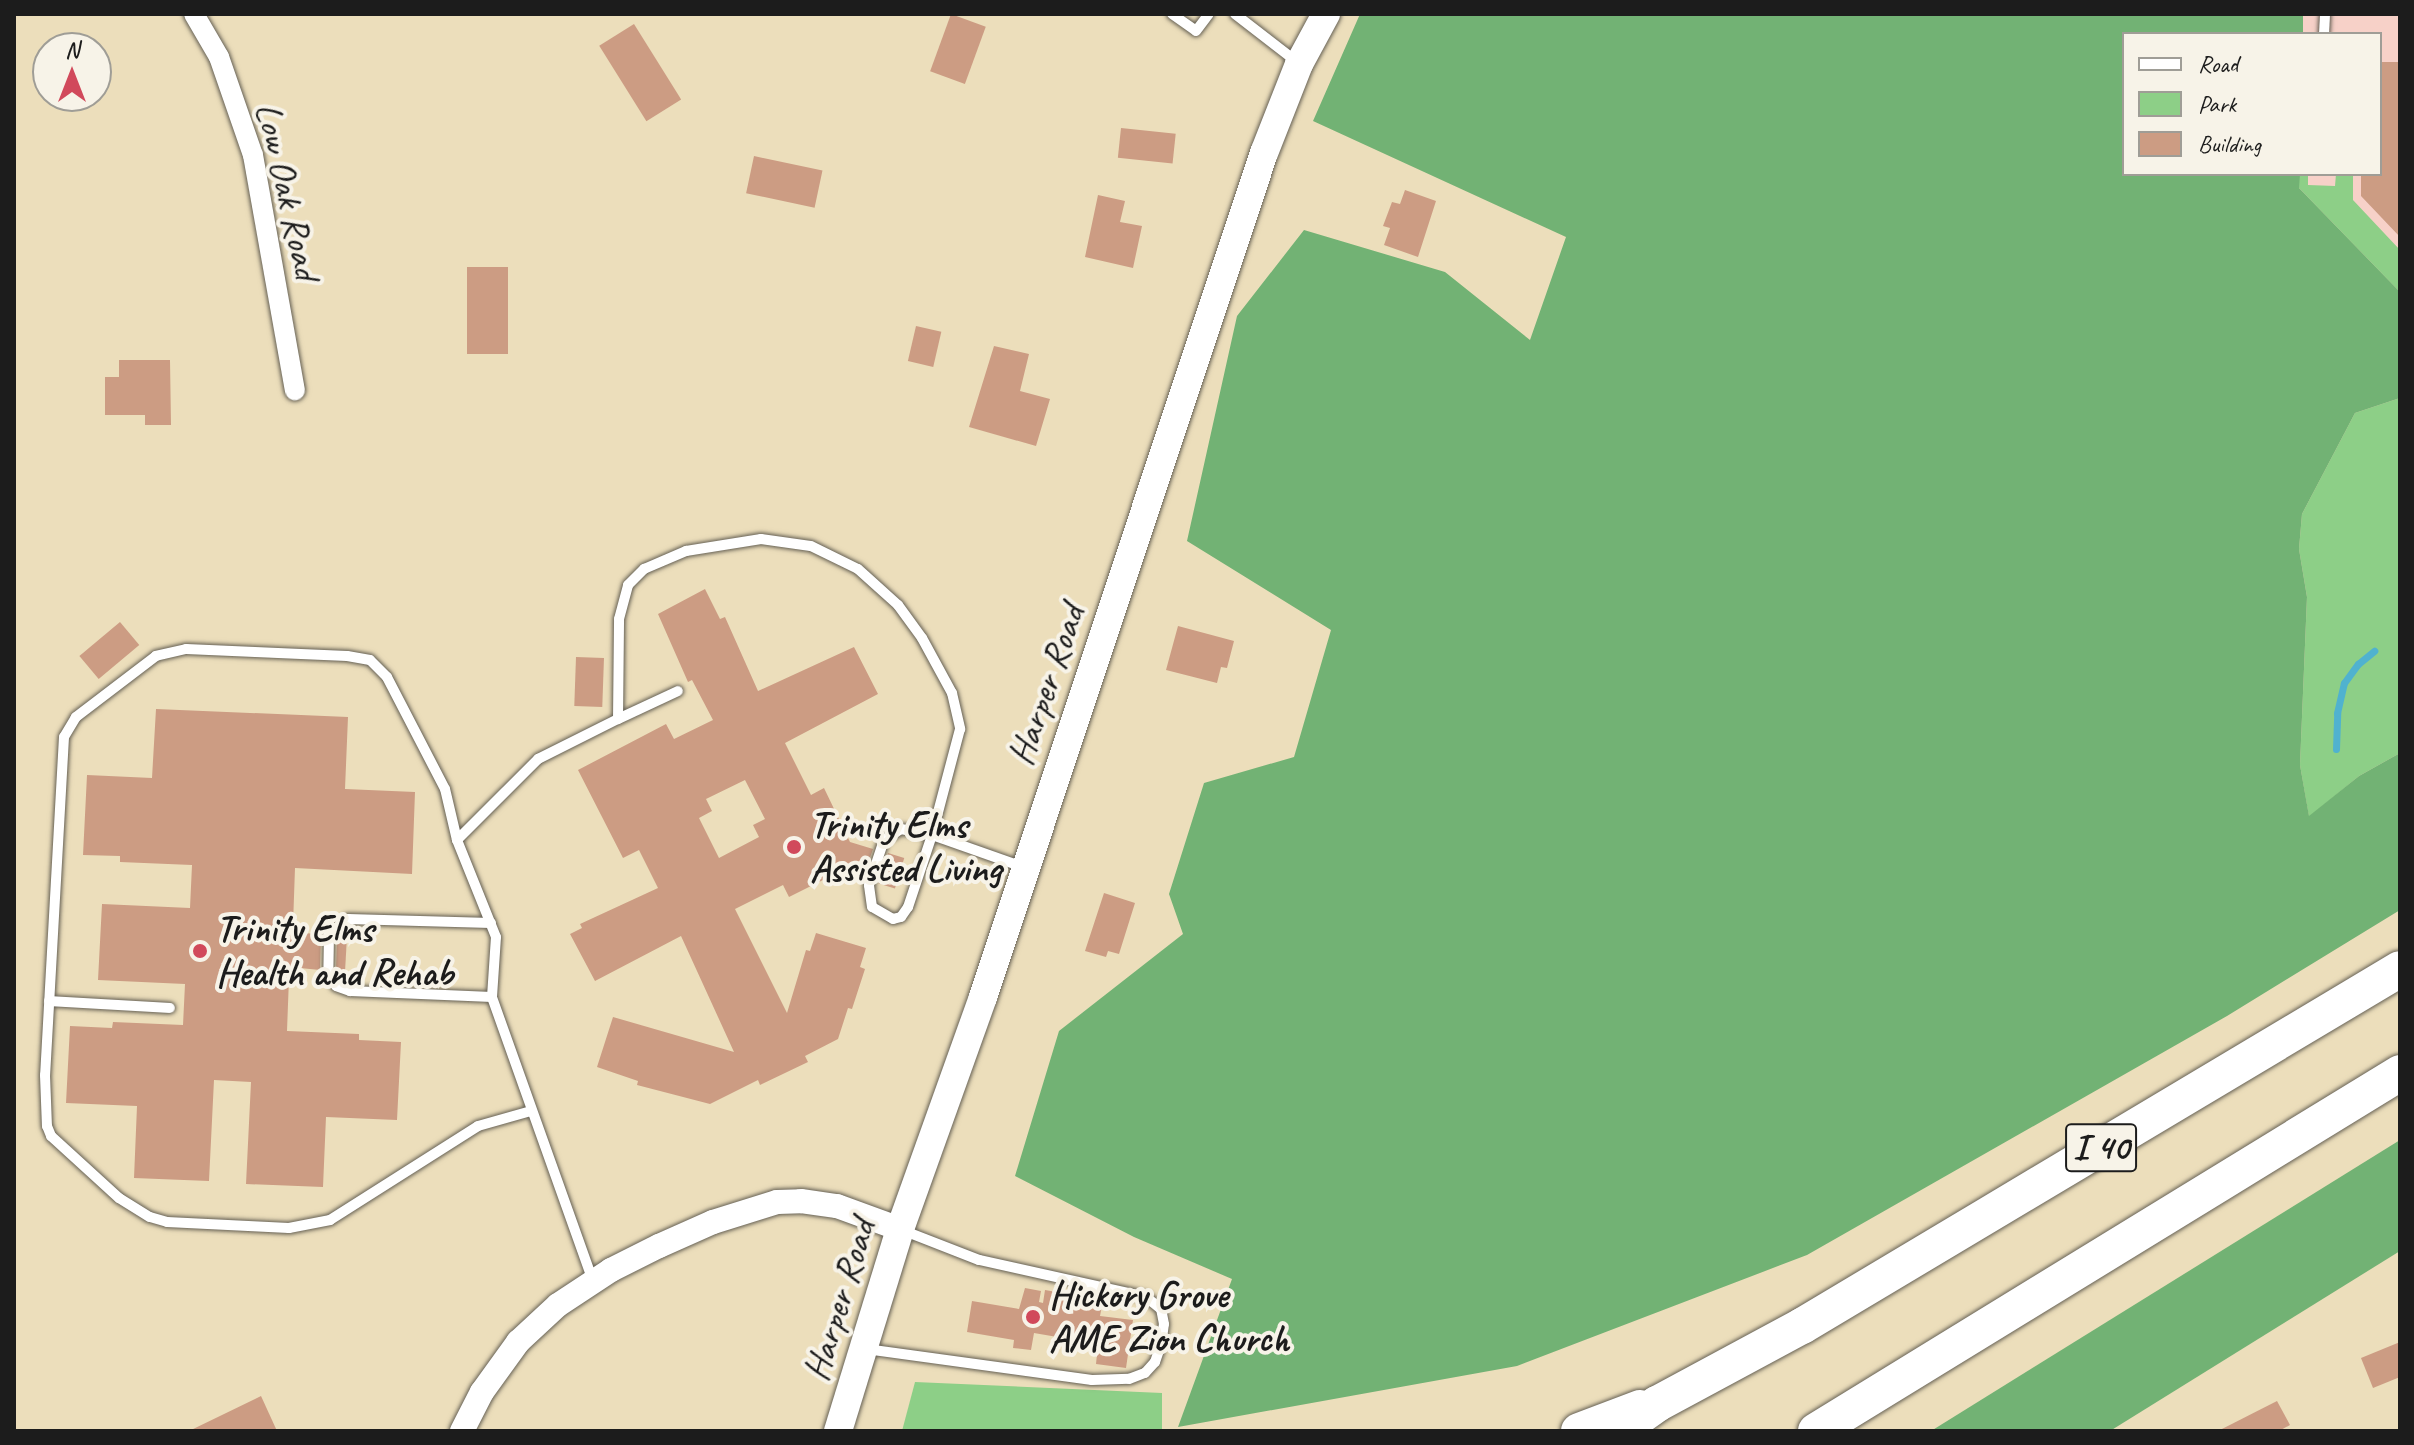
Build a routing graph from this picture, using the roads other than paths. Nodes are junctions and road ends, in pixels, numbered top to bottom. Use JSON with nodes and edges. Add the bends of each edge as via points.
{"nodes":[{"id":1,"x":194,"y":14,"type":"edge"},
{"id":2,"x":1172,"y":14,"type":"edge"},
{"id":3,"x":1209,"y":14,"type":"edge"},
{"id":4,"x":1235,"y":14,"type":"edge"},
{"id":5,"x":1326,"y":14,"type":"edge"},
{"id":6,"x":1299,"y":64,"type":"junction"},
{"id":7,"x":295,"y":390,"type":"dead end"},
{"id":8,"x":678,"y":691,"type":"dead end"},
{"id":9,"x":618,"y":719,"type":"junction"},
{"id":10,"x":932,"y":835,"type":"junction"},
{"id":11,"x":457,"y":840,"type":"junction"},
{"id":12,"x":1025,"y":867,"type":"junction"},
{"id":13,"x":491,"y":923,"type":"junction"},
{"id":14,"x":2400,"y":969,"type":"edge"},
{"id":15,"x":492,"y":997,"type":"junction"},
{"id":16,"x":49,"y":1001,"type":"junction"},
{"id":17,"x":170,"y":1008,"type":"dead end"},
{"id":18,"x":2400,"y":1073,"type":"edge"},
{"id":19,"x":531,"y":1111,"type":"junction"},
{"id":20,"x":900,"y":1229,"type":"junction"},
{"id":21,"x":593,"y":1281,"type":"junction"},
{"id":22,"x":863,"y":1348,"type":"junction"},
{"id":23,"x":1657,"y":1404,"type":"junction"},
{"id":24,"x":462,"y":1431,"type":"edge"},
{"id":25,"x":838,"y":1431,"type":"edge"},
{"id":26,"x":1579,"y":1431,"type":"edge"},
{"id":27,"x":1619,"y":1431,"type":"edge"},
{"id":28,"x":1816,"y":1431,"type":"edge"}],
"edges":[{"from":1,"to":7,"type":"street","name":"Low Oak Road","via":[[219,57],[253,155]]},
{"from":2,"to":3,"type":"lane","via":[[1196,31]]},
{"from":4,"to":6,"type":"lane"},
{"from":5,"to":6,"type":"main road","name":"Harper Road"},
{"from":6,"to":12,"type":"main road","name":"Harper Road","via":[[1264,153]]},
{"from":8,"to":9,"type":"lane"},
{"from":9,"to":10,"type":"lane","via":[[619,619],[628,585],[644,569],[686,551],[743,540],[794,541],[826,551],[858,569],[898,605],[952,693],[960,729]]},
{"from":9,"to":11,"type":"lane","via":[[538,759]]},
{"from":10,"to":10,"type":"lane","via":[[901,917],[878,912],[868,894],[884,840],[901,829]]},
{"from":10,"to":12,"type":"lane"},
{"from":11,"to":13,"type":"lane"},
{"from":11,"to":16,"type":"lane","via":[[445,789],[387,677],[370,660],[174,650],[156,656],[67,729]]},
{"from":12,"to":20,"type":"main road","name":"Harper Road"},
{"from":13,"to":15,"type":"lane","via":[[497,946]]},
{"from":13,"to":15,"type":"lane","via":[[348,919],[329,934],[328,973],[336,986],[350,991]]},
{"from":14,"to":23,"type":"highway","number":"I 40","via":[[1802,1326]]},
{"from":15,"to":19,"type":"lane"},
{"from":16,"to":17,"type":"lane"},
{"from":16,"to":19,"type":"lane","via":[[46,1118],[51,1136],[119,1198],[167,1222],[305,1228],[330,1220],[478,1126]]},
{"from":18,"to":28,"type":"highway","number":"I 40"},
{"from":19,"to":21,"type":"lane"},
{"from":20,"to":21,"type":"street","via":[[837,1206],[777,1202],[713,1222]]},
{"from":20,"to":22,"type":"main road","name":"Harper Road"},
{"from":20,"to":22,"type":"lane","via":[[979,1260],[1146,1297],[1161,1309],[1161,1345],[1145,1373],[1092,1380]]},
{"from":21,"to":24,"type":"street","via":[[518,1342]]},
{"from":22,"to":25,"type":"main road","name":"Harper Road"},
{"from":23,"to":26,"type":"highway"},
{"from":23,"to":27,"type":"highway","number":"I 40"}]}
